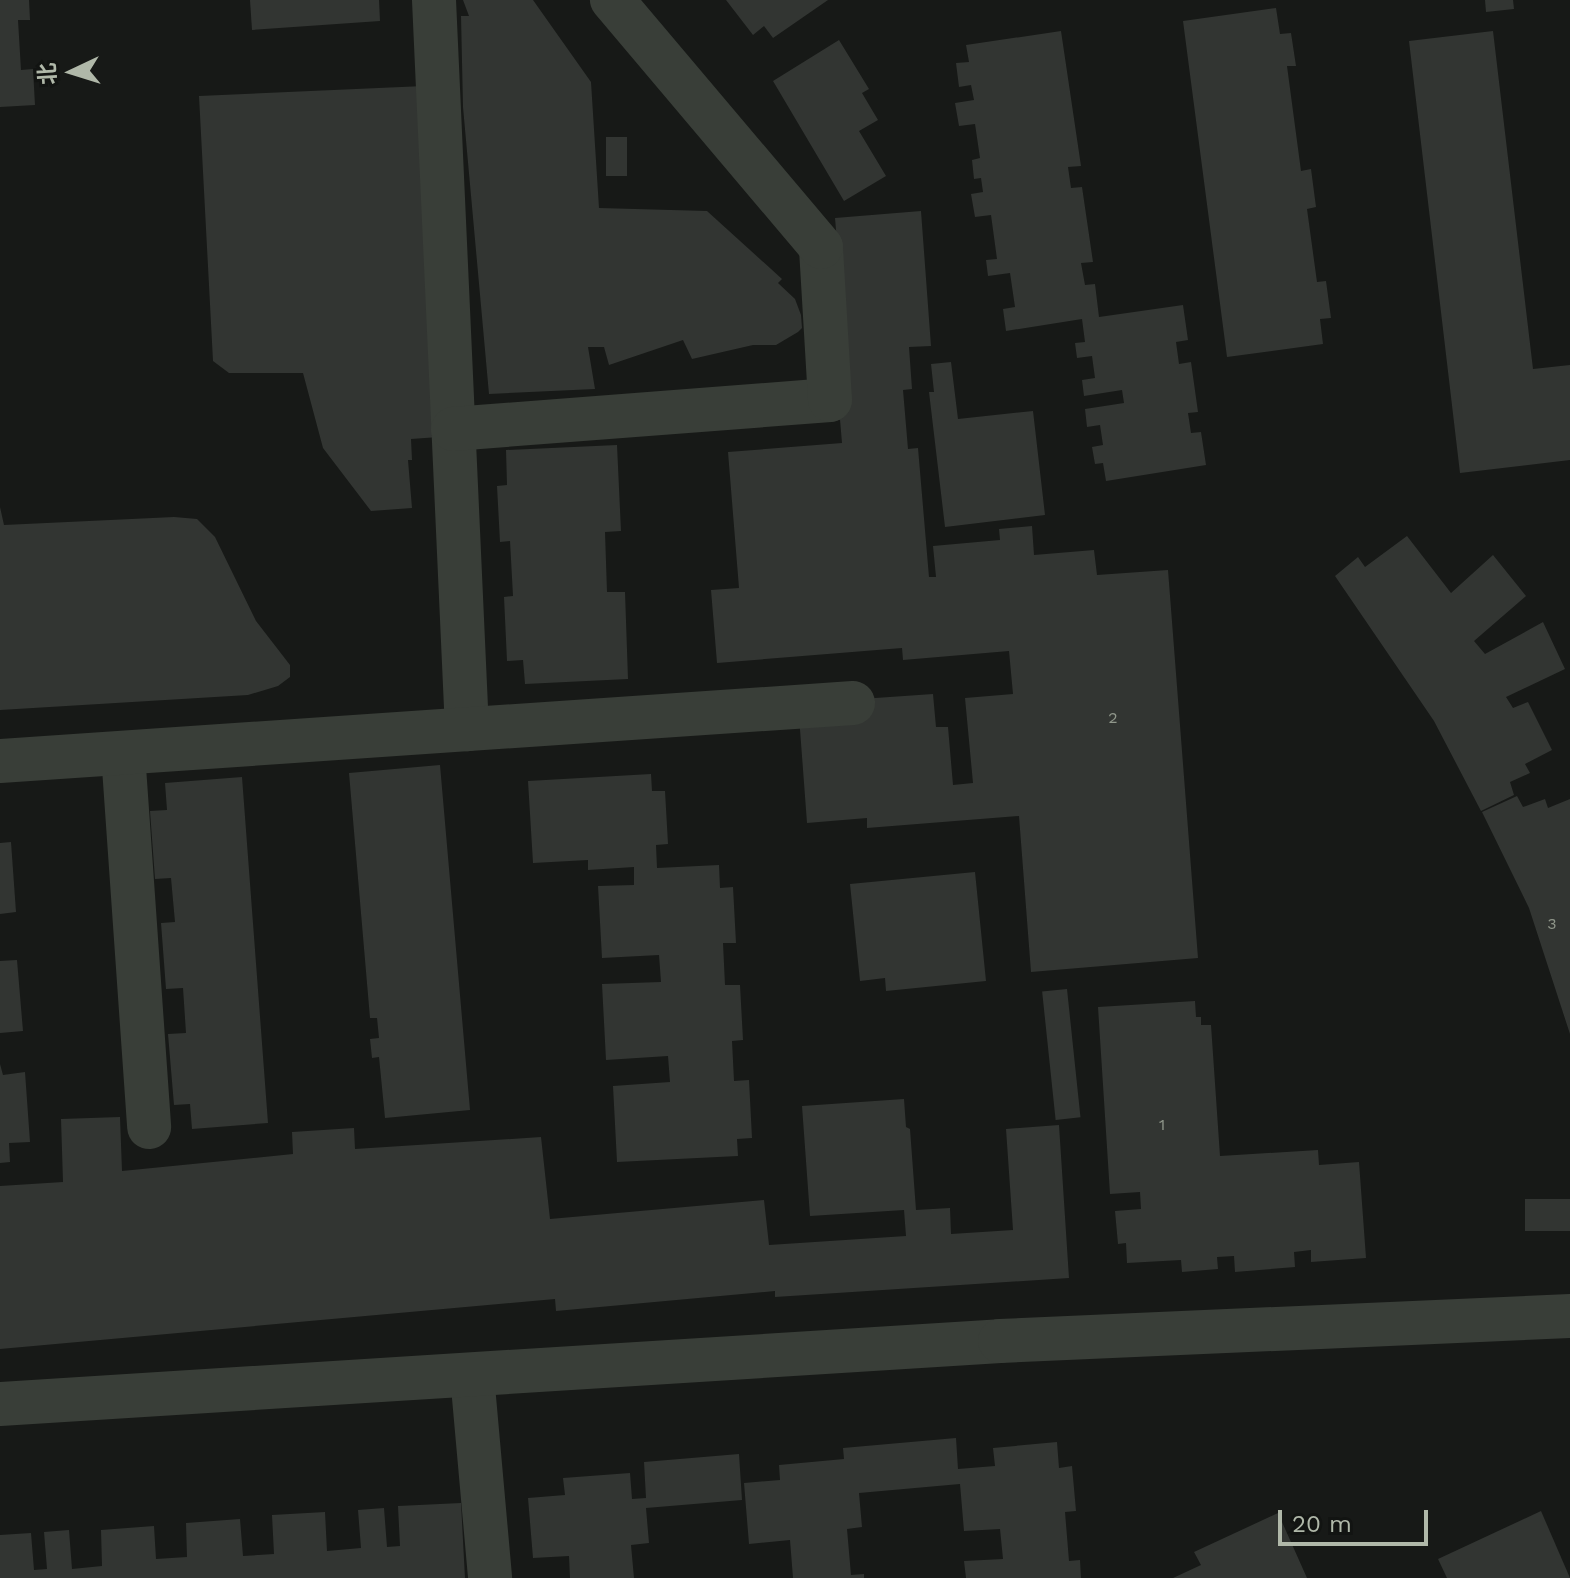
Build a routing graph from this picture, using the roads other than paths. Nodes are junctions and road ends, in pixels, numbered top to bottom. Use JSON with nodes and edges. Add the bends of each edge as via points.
{"nodes":[{"id":1,"x":434,"y":0,"type":"edge"},
{"id":2,"x":612,"y":0,"type":"edge"},
{"id":3,"x":453,"y":429,"type":"junction"},
{"id":4,"x":853,"y":703,"type":"dead end"},
{"id":5,"x":467,"y":729,"type":"junction"},
{"id":6,"x":123,"y":753,"type":"junction"},
{"id":7,"x":0,"y":761,"type":"edge"},
{"id":8,"x":149,"y":1127,"type":"dead end"},
{"id":9,"x":1570,"y":1316,"type":"edge"},
{"id":10,"x":472,"y":1375,"type":"junction"},
{"id":11,"x":0,"y":1404,"type":"edge"},
{"id":12,"x":490,"y":1578,"type":"edge"}],
"edges":[{"from":1,"to":3,"type":"street"},
{"from":2,"to":3,"type":"street","via":[[821,247],[830,400]]},
{"from":3,"to":5,"type":"street"},
{"from":4,"to":5,"type":"street"},
{"from":5,"to":6,"type":"street"},
{"from":6,"to":7,"type":"street"},
{"from":6,"to":8,"type":"street"},
{"from":9,"to":10,"type":"street","via":[[1000,1341]]},
{"from":10,"to":11,"type":"street"},
{"from":10,"to":12,"type":"street"}]}
